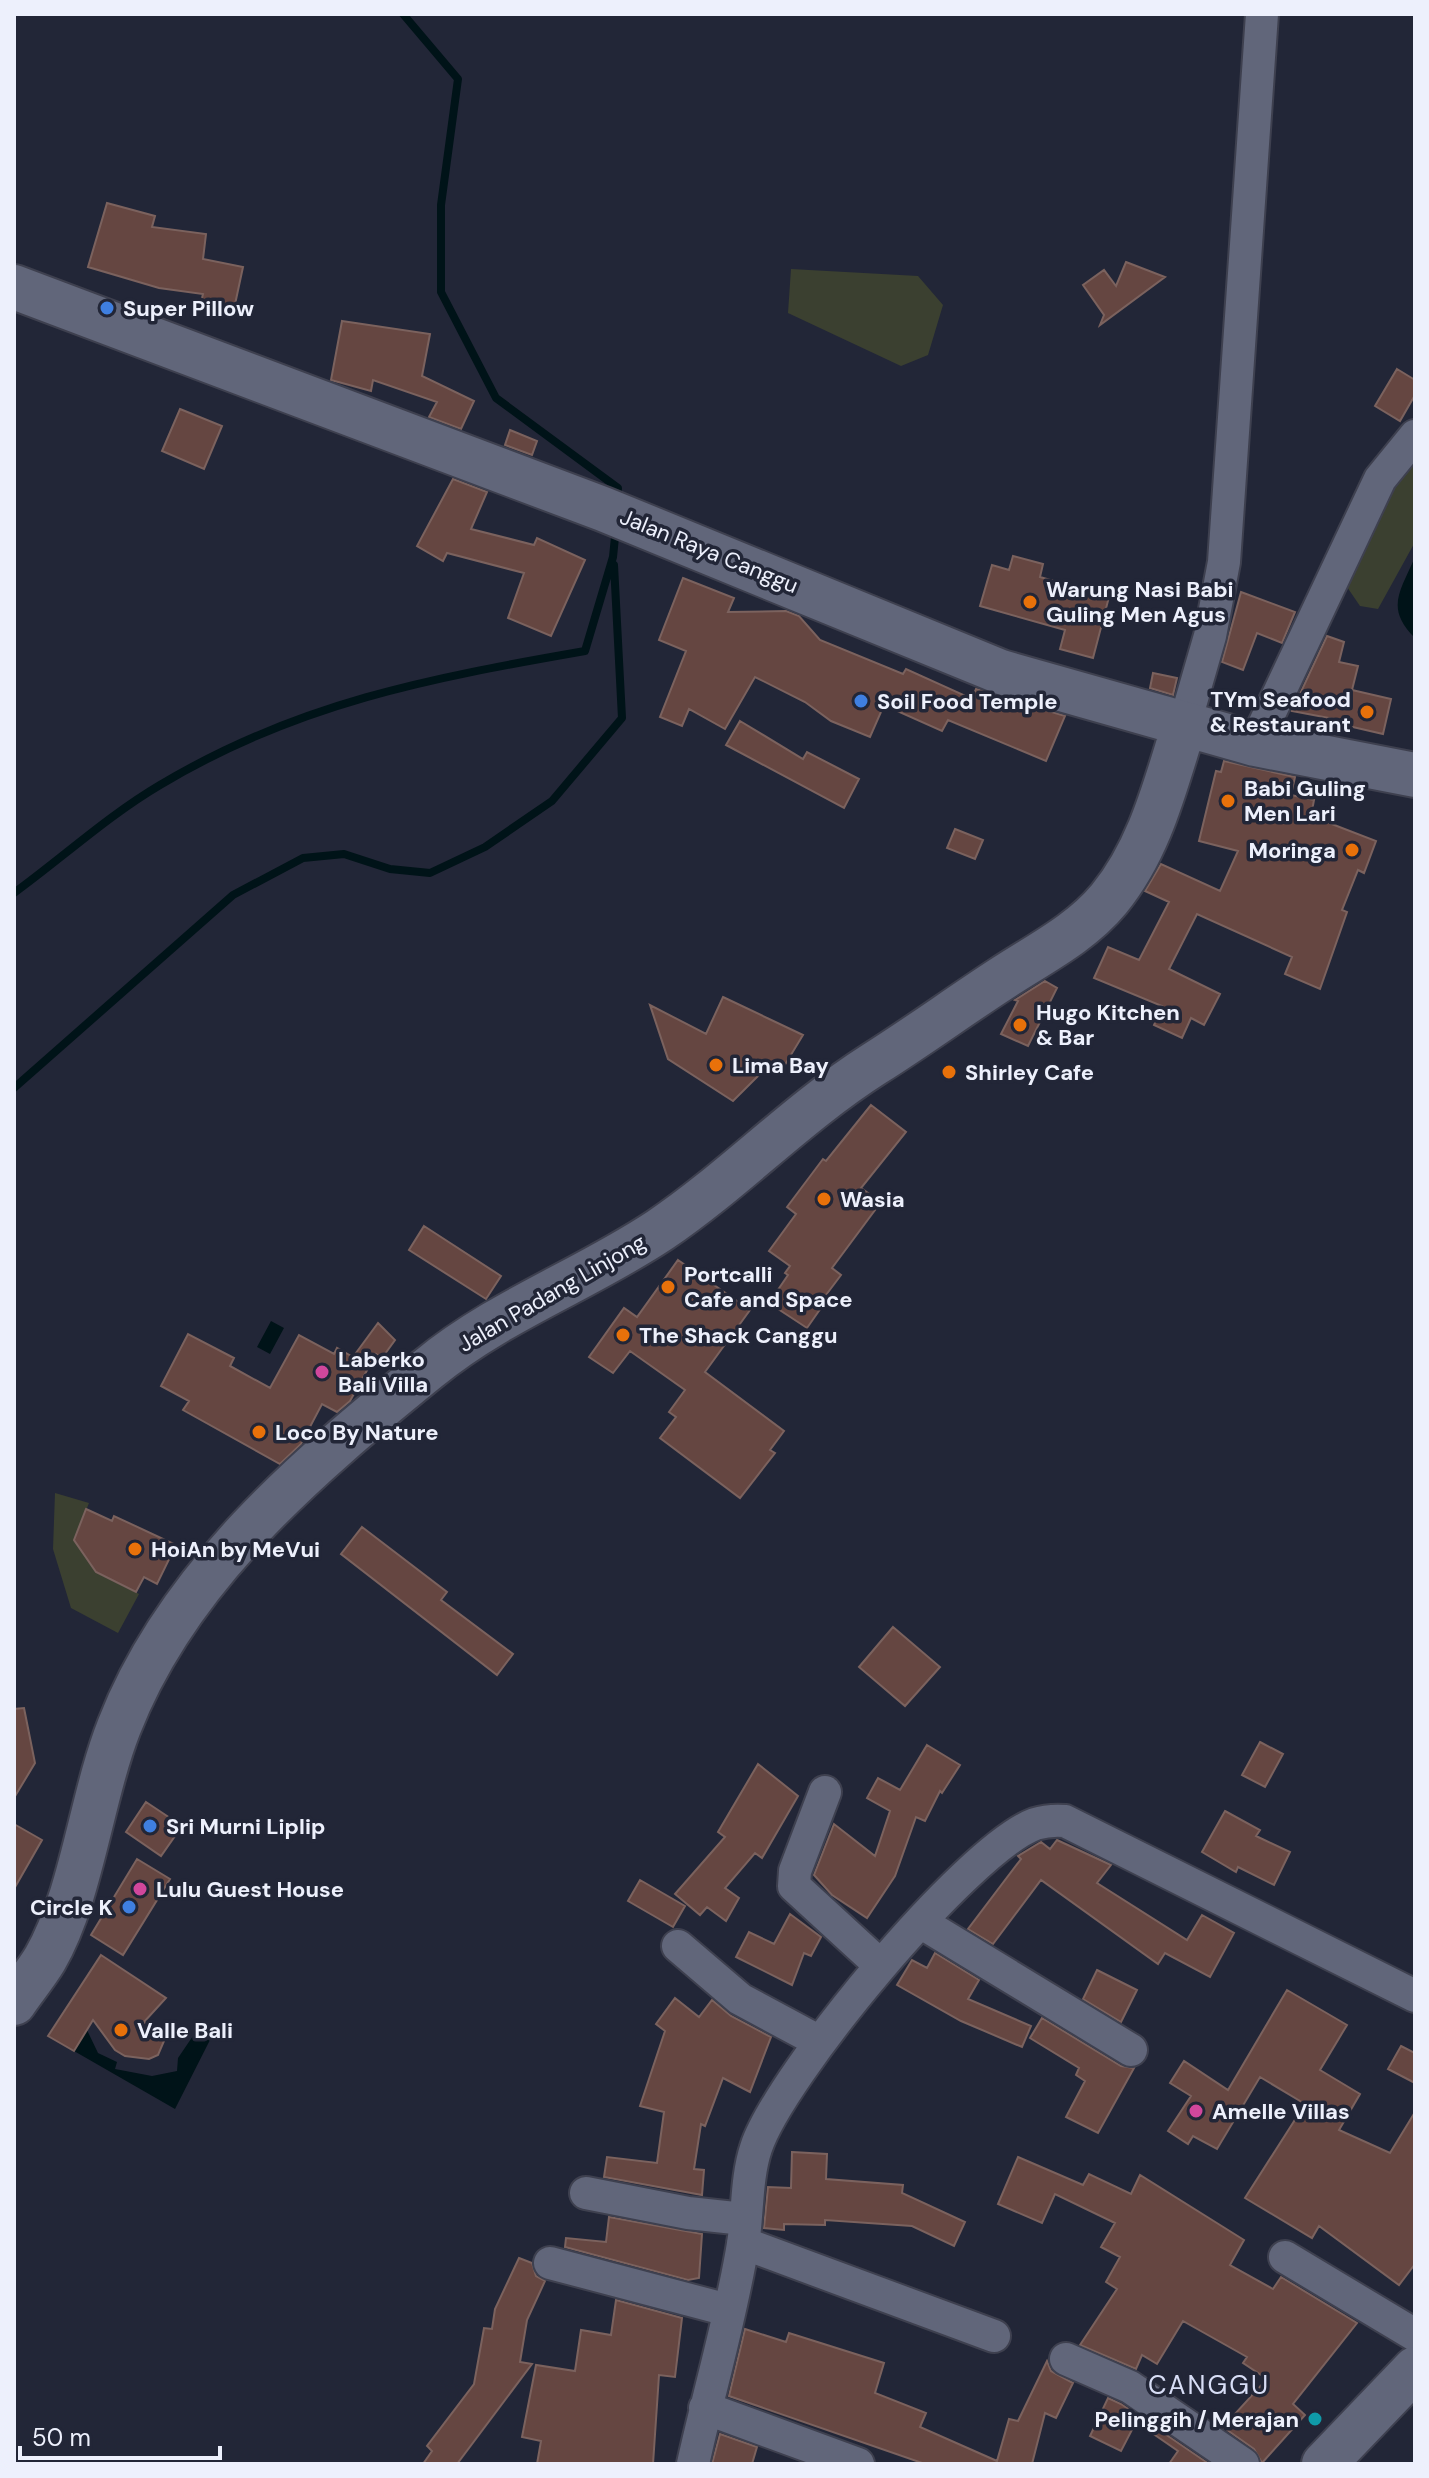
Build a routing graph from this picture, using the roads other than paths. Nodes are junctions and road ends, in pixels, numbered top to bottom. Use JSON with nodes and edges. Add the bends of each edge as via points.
{"nodes":[{"id":1,"x":1262,"y":14,"type":"edge"},
{"id":2,"x":14,"y":287,"type":"edge"},
{"id":3,"x":1415,"y":436,"type":"edge"},
{"id":4,"x":1184,"y":726,"type":"junction"},
{"id":5,"x":1255,"y":744,"type":"junction"},
{"id":6,"x":1415,"y":775,"type":"edge"},
{"id":7,"x":825,"y":1792,"type":"dead end"},
{"id":8,"x":922,"y":1923,"type":"junction"},
{"id":9,"x":678,"y":1946,"type":"dead end"},
{"id":10,"x":880,"y":1965,"type":"junction"},
{"id":11,"x":1415,"y":1996,"type":"edge"},
{"id":12,"x":14,"y":2003,"type":"edge"},
{"id":13,"x":820,"y":2042,"type":"junction"},
{"id":14,"x":1131,"y":2050,"type":"dead end"},
{"id":15,"x":586,"y":2193,"type":"dead end"},
{"id":16,"x":744,"y":2231,"type":"junction"},
{"id":17,"x":1285,"y":2257,"type":"dead end"},
{"id":18,"x":550,"y":2263,"type":"dead end"},
{"id":19,"x":728,"y":2310,"type":"junction"},
{"id":20,"x":1415,"y":2335,"type":"edge"},
{"id":21,"x":994,"y":2336,"type":"dead end"},
{"id":22,"x":1066,"y":2359,"type":"dead end"},
{"id":23,"x":1415,"y":2369,"type":"edge"},
{"id":24,"x":705,"y":2408,"type":"junction"},
{"id":25,"x":693,"y":2464,"type":"edge"},
{"id":26,"x":858,"y":2464,"type":"edge"},
{"id":27,"x":1243,"y":2464,"type":"edge"},
{"id":28,"x":1324,"y":2464,"type":"edge"}],
"edges":[{"from":1,"to":4,"type":"street","via":[[1224,562]]},
{"from":2,"to":4,"type":"street","name":"Jalan Raya Canggu","via":[[603,509],[1001,672]]},
{"from":3,"to":5,"type":"street","via":[[1380,479]]},
{"from":4,"to":5,"type":"street","name":"Jalan Raya Canggu"},
{"from":4,"to":12,"type":"street","name":"Jalan Padang Linjong","via":[[1154,822],[1136,857],[1113,895],[1077,932],[845,1083],[657,1232],[512,1311],[453,1350],[300,1481],[199,1585],[172,1622],[119,1726],[64,1915],[47,1956]]},
{"from":5,"to":6,"type":"street","name":"Jalan Raya Canggu"},
{"from":7,"to":10,"type":"street","via":[[794,1886]]},
{"from":8,"to":10,"type":"street"},
{"from":8,"to":11,"type":"street","via":[[1017,1835],[1033,1825],[1065,1821]]},
{"from":8,"to":14,"type":"street"},
{"from":9,"to":13,"type":"street","via":[[740,1999]]},
{"from":10,"to":13,"type":"street"},
{"from":13,"to":16,"type":"street","via":[[756,2148]]},
{"from":15,"to":16,"type":"street","via":[[688,2213]]},
{"from":16,"to":19,"type":"street"},
{"from":16,"to":21,"type":"street"},
{"from":17,"to":20,"type":"street"},
{"from":18,"to":19,"type":"street"},
{"from":19,"to":24,"type":"street"},
{"from":22,"to":27,"type":"street","via":[[1130,2387]]},
{"from":23,"to":28,"type":"street"},
{"from":24,"to":25,"type":"street"},
{"from":24,"to":26,"type":"street"}]}
